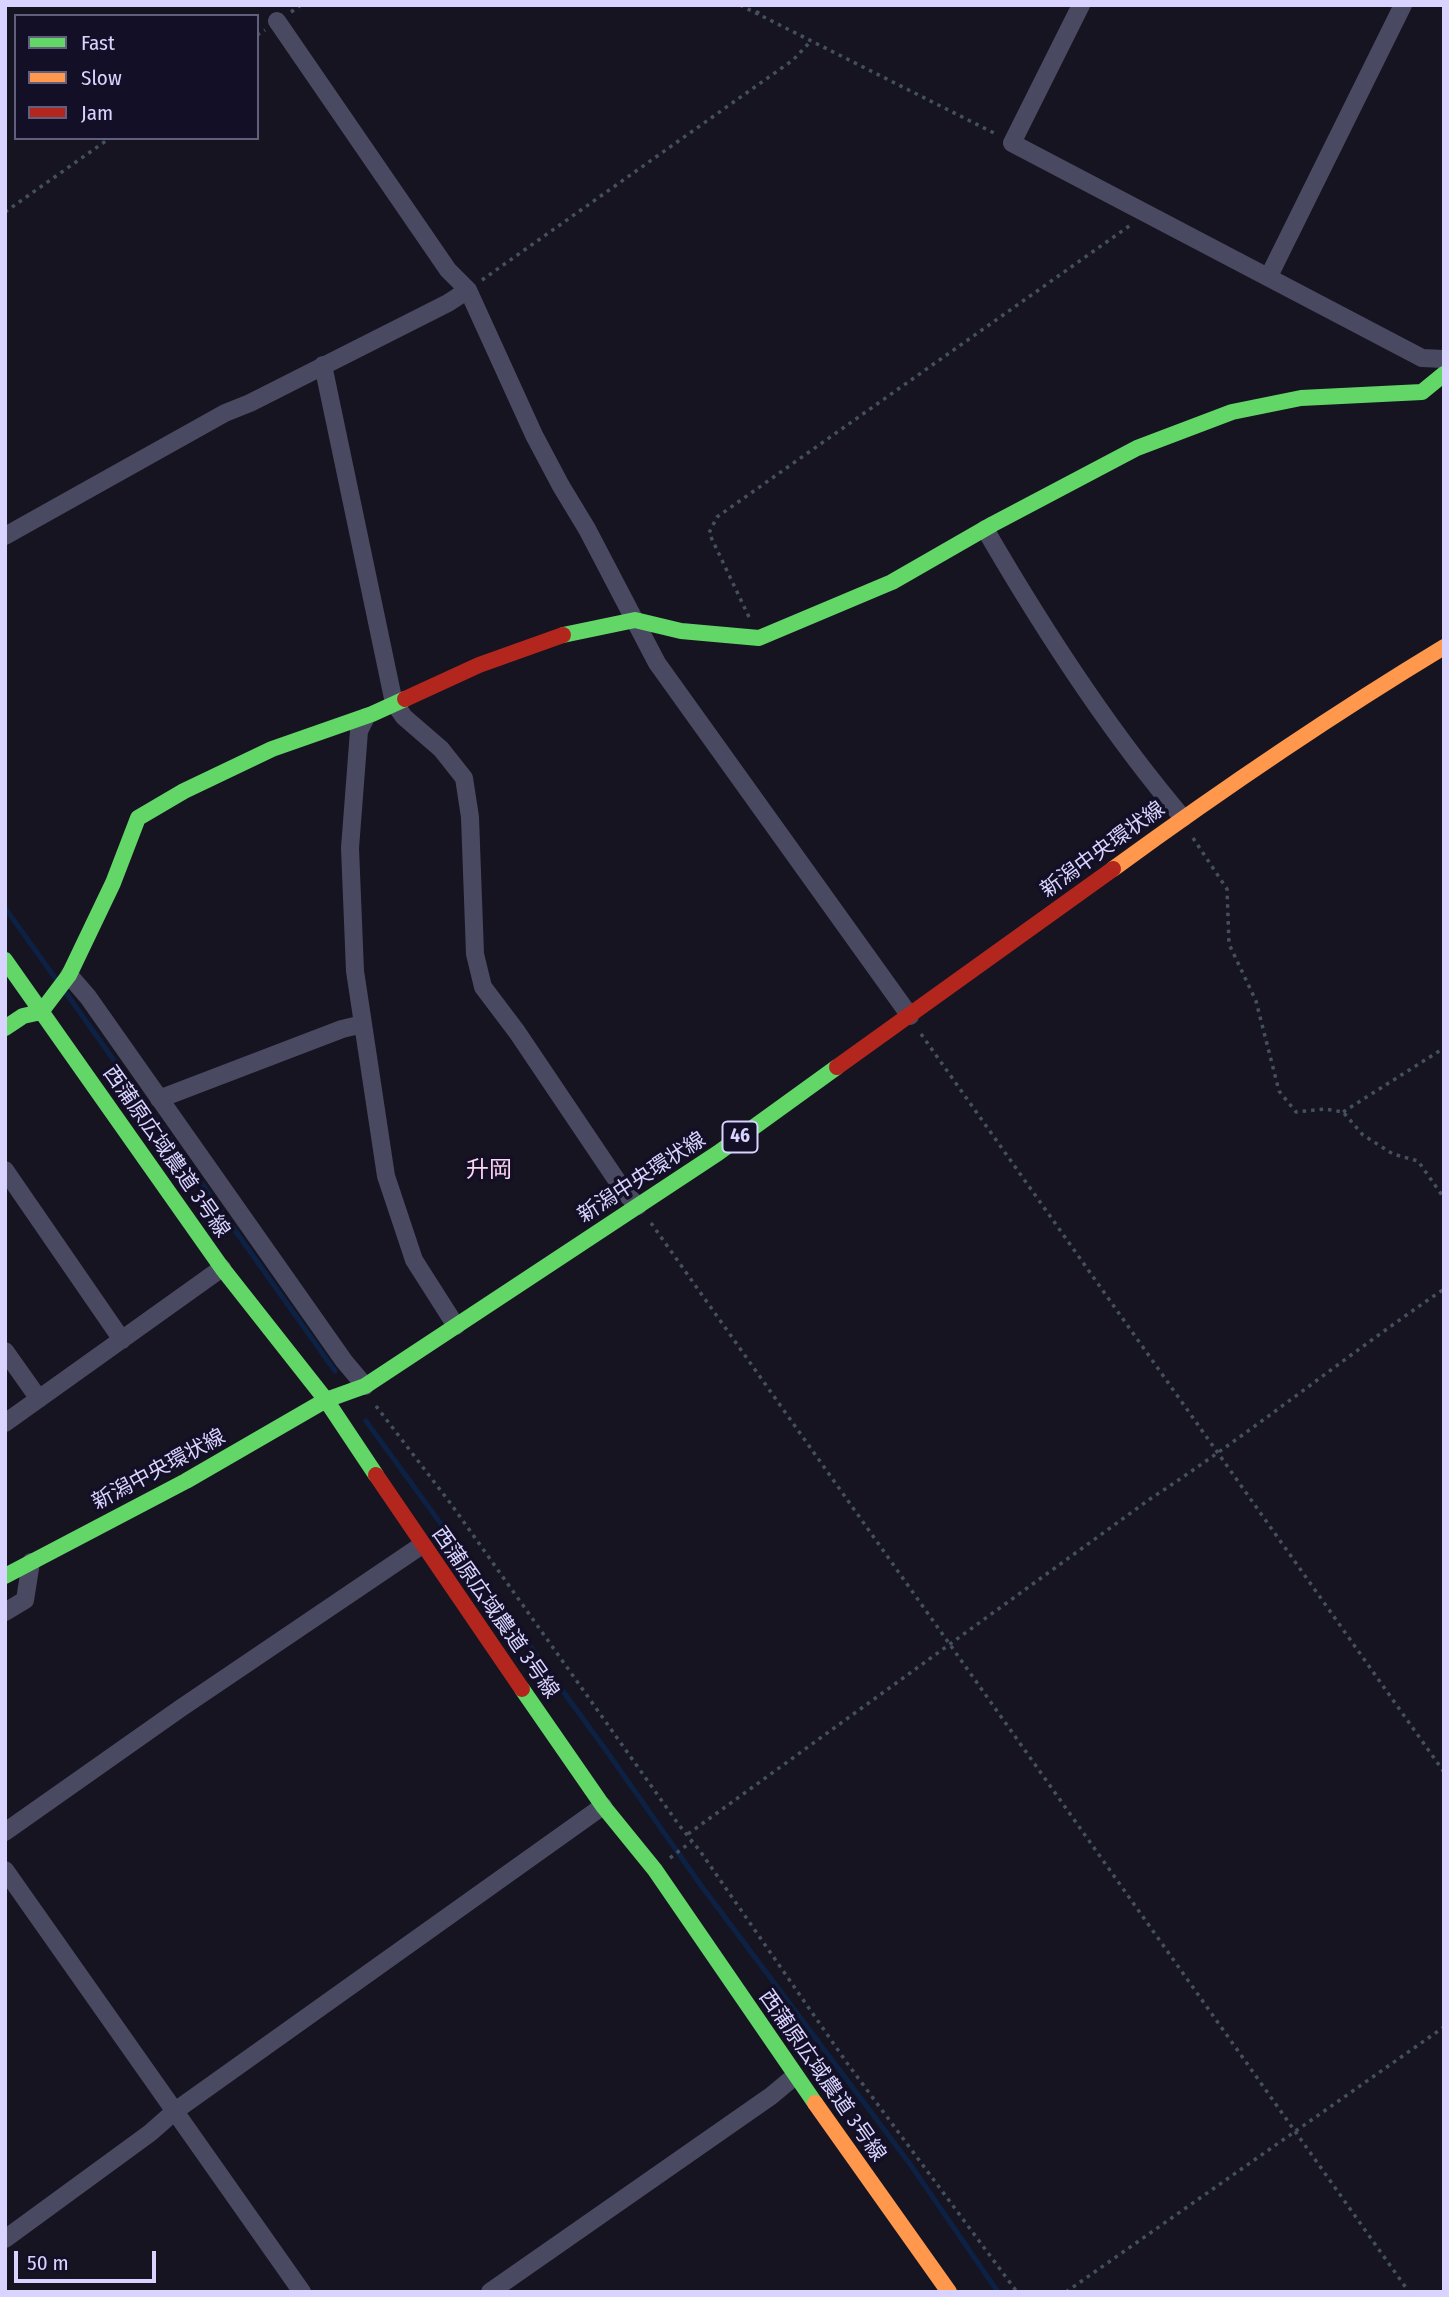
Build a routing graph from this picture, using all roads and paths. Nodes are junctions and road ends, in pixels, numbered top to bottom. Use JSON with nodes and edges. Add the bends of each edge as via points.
{"nodes":[{"id":1,"x":740,"y":5,"type":"edge"},
{"id":2,"x":761,"y":5,"type":"edge"},
{"id":3,"x":1081,"y":5,"type":"edge"},
{"id":4,"x":1404,"y":5,"type":"edge"},
{"id":5,"x":757,"y":14,"type":"junction"},
{"id":6,"x":277,"y":21,"type":"dead end"},
{"id":7,"x":811,"y":41,"type":"junction"},
{"id":8,"x":107,"y":140,"type":"edge"},
{"id":9,"x":1012,"y":143,"type":"junction"},
{"id":10,"x":5,"y":212,"type":"edge"},
{"id":11,"x":1145,"y":214,"type":"junction"},
{"id":12,"x":1269,"y":276,"type":"junction"},
{"id":13,"x":468,"y":290,"type":"junction"},
{"id":14,"x":1444,"y":359,"type":"edge"},
{"id":15,"x":323,"y":365,"type":"junction"},
{"id":16,"x":1444,"y":374,"type":"edge"},
{"id":17,"x":985,"y":529,"type":"junction"},
{"id":18,"x":5,"y":536,"type":"edge"},
{"id":19,"x":635,"y":620,"type":"junction"},
{"id":20,"x":759,"y":638,"type":"junction"},
{"id":21,"x":1444,"y":647,"type":"edge"},
{"id":22,"x":394,"y":703,"type":"junction"},
{"id":23,"x":366,"y":717,"type":"junction"},
{"id":24,"x":1183,"y":818,"type":"junction"},
{"id":25,"x":5,"y":960,"type":"edge"},
{"id":26,"x":69,"y":975,"type":"junction"},
{"id":27,"x":41,"y":1012,"type":"junction"},
{"id":28,"x":910,"y":1016,"type":"junction"},
{"id":29,"x":363,"y":1024,"type":"junction"},
{"id":30,"x":5,"y":1028,"type":"edge"},
{"id":31,"x":1444,"y":1048,"type":"edge"},
{"id":32,"x":159,"y":1099,"type":"junction"},
{"id":33,"x":1343,"y":1112,"type":"junction"},
{"id":34,"x":5,"y":1170,"type":"edge"},
{"id":35,"x":1444,"y":1198,"type":"edge"},
{"id":36,"x":638,"y":1206,"type":"junction"},
{"id":37,"x":222,"y":1268,"type":"junction"},
{"id":38,"x":1444,"y":1289,"type":"edge"},
{"id":39,"x":456,"y":1326,"type":"junction"},
{"id":40,"x":122,"y":1340,"type":"junction"},
{"id":41,"x":5,"y":1352,"type":"edge"},
{"id":42,"x":365,"y":1385,"type":"junction"},
{"id":43,"x":39,"y":1399,"type":"junction"},
{"id":44,"x":326,"y":1400,"type":"junction"},
{"id":45,"x":5,"y":1423,"type":"edge"},
{"id":46,"x":1218,"y":1454,"type":"junction"},
{"id":47,"x":422,"y":1545,"type":"junction"},
{"id":48,"x":31,"y":1562,"type":"junction"},
{"id":49,"x":5,"y":1576,"type":"edge"},
{"id":50,"x":5,"y":1612,"type":"edge"},
{"id":51,"x":950,"y":1645,"type":"junction"},
{"id":52,"x":1444,"y":1772,"type":"edge"},
{"id":53,"x":603,"y":1806,"type":"junction"},
{"id":54,"x":5,"y":1832,"type":"edge"},
{"id":55,"x":687,"y":1834,"type":"junction"},
{"id":56,"x":691,"y":1842,"type":"junction"},
{"id":57,"x":666,"y":1861,"type":"dead end"},
{"id":58,"x":5,"y":1870,"type":"edge"},
{"id":59,"x":1444,"y":2027,"type":"edge"},
{"id":60,"x":796,"y":2076,"type":"junction"},
{"id":61,"x":175,"y":2111,"type":"junction"},
{"id":62,"x":1296,"y":2132,"type":"junction"},
{"id":63,"x":5,"y":2239,"type":"edge"},
{"id":64,"x":302,"y":2292,"type":"edge"},
{"id":65,"x":490,"y":2292,"type":"edge"},
{"id":66,"x":949,"y":2292,"type":"edge"},
{"id":67,"x":1017,"y":2292,"type":"edge"},
{"id":68,"x":1066,"y":2292,"type":"edge"},
{"id":69,"x":1409,"y":2292,"type":"edge"}],
"edges":[{"from":1,"to":5,"type":"path"},
{"from":2,"to":5,"type":"path"},
{"from":3,"to":9,"type":"street"},
{"from":4,"to":12,"type":"street"},
{"from":5,"to":7,"type":"path"},
{"from":6,"to":13,"type":"street","via":[[448,270]]},
{"from":7,"to":9,"type":"path"},
{"from":7,"to":13,"type":"path","via":[[793,60]]},
{"from":8,"to":10,"type":"path"},
{"from":9,"to":11,"type":"street"},
{"from":11,"to":12,"type":"street"},
{"from":11,"to":20,"type":"path","via":[[716,517],[709,533]]},
{"from":12,"to":14,"type":"street","via":[[1422,358]]},
{"from":13,"to":15,"type":"street"},
{"from":13,"to":19,"type":"street","via":[[534,435]]},
{"from":15,"to":18,"type":"street","via":[[225,413]]},
{"from":15,"to":22,"type":"street"},
{"from":16,"to":17,"type":"street","via":[[1422,392],[1301,398],[1232,412],[1137,448]]},
{"from":17,"to":20,"type":"street","via":[[892,582]]},
{"from":17,"to":24,"type":"street","via":[[1083,685],[1147,776]]},
{"from":19,"to":20,"type":"street","via":[[681,631]]},
{"from":19,"to":22,"type":"street","via":[[571,632],[479,665]]},
{"from":19,"to":28,"type":"street","via":[[657,663]]},
{"from":21,"to":24,"type":"street","name":"新潟中央環状線","number":"46"},
{"from":22,"to":23,"type":"street"},
{"from":22,"to":36,"type":"street","via":[[464,778],[470,817],[475,954],[482,987]]},
{"from":23,"to":26,"type":"street","via":[[272,749],[138,818]]},
{"from":23,"to":29,"type":"street","via":[[359,731],[350,848],[355,971]]},
{"from":24,"to":28,"type":"street","name":"新潟中央環状線","number":"46"},
{"from":24,"to":33,"type":"path","via":[[1227,889],[1229,944],[1256,1001],[1279,1091],[1296,1112]]},
{"from":25,"to":27,"type":"street","name":"西蒲原広域農道 3号線"},
{"from":26,"to":27,"type":"street"},
{"from":26,"to":32,"type":"street"},
{"from":27,"to":30,"type":"street","via":[[23,1016]]},
{"from":27,"to":37,"type":"street","name":"西蒲原広域農道 3号線"},
{"from":28,"to":36,"type":"street","name":"新潟中央環状線","number":"46"},
{"from":28,"to":46,"type":"path"},
{"from":29,"to":32,"type":"street"},
{"from":29,"to":39,"type":"street","via":[[386,1176],[414,1260]]},
{"from":31,"to":33,"type":"path"},
{"from":32,"to":42,"type":"street"},
{"from":33,"to":35,"type":"path","via":[[1363,1135],[1393,1154],[1418,1161]]},
{"from":34,"to":40,"type":"street"},
{"from":36,"to":39,"type":"street","name":"新潟中央環状線","number":"46"},
{"from":36,"to":51,"type":"path"},
{"from":37,"to":40,"type":"street"},
{"from":37,"to":44,"type":"street","name":"西蒲原広域農道 3号線"},
{"from":38,"to":46,"type":"path"},
{"from":39,"to":42,"type":"street","name":"新潟中央環状線","number":"46"},
{"from":40,"to":43,"type":"street"},
{"from":41,"to":43,"type":"street"},
{"from":42,"to":44,"type":"street","name":"新潟中央環状線","number":"46"},
{"from":42,"to":55,"type":"path","via":[[379,1412],[451,1504]]},
{"from":43,"to":45,"type":"street"},
{"from":44,"to":47,"type":"street","name":"西蒲原広域農道 3号線"},
{"from":44,"to":48,"type":"street","name":"新潟中央環状線","number":"46","via":[[186,1481]]},
{"from":46,"to":51,"type":"path"},
{"from":46,"to":52,"type":"path"},
{"from":47,"to":53,"type":"street","name":"西蒲原広域農道 3号線"},
{"from":47,"to":54,"type":"street"},
{"from":48,"to":49,"type":"street","name":"新潟中央環状線","number":"46"},
{"from":48,"to":50,"type":"street","via":[[25,1600]]},
{"from":51,"to":55,"type":"path"},
{"from":51,"to":62,"type":"path"},
{"from":53,"to":60,"type":"street","name":"西蒲原広域農道 3号線","via":[[655,1870]]},
{"from":53,"to":61,"type":"street"},
{"from":55,"to":56,"type":"path"},
{"from":56,"to":57,"type":"path"},
{"from":56,"to":67,"type":"path"},
{"from":58,"to":61,"type":"street"},
{"from":59,"to":62,"type":"path"},
{"from":60,"to":65,"type":"street"},
{"from":60,"to":66,"type":"street","name":"西蒲原広域農道 3号線"},
{"from":61,"to":63,"type":"street"},
{"from":61,"to":64,"type":"street"},
{"from":62,"to":68,"type":"path"},
{"from":62,"to":69,"type":"path"}]}
